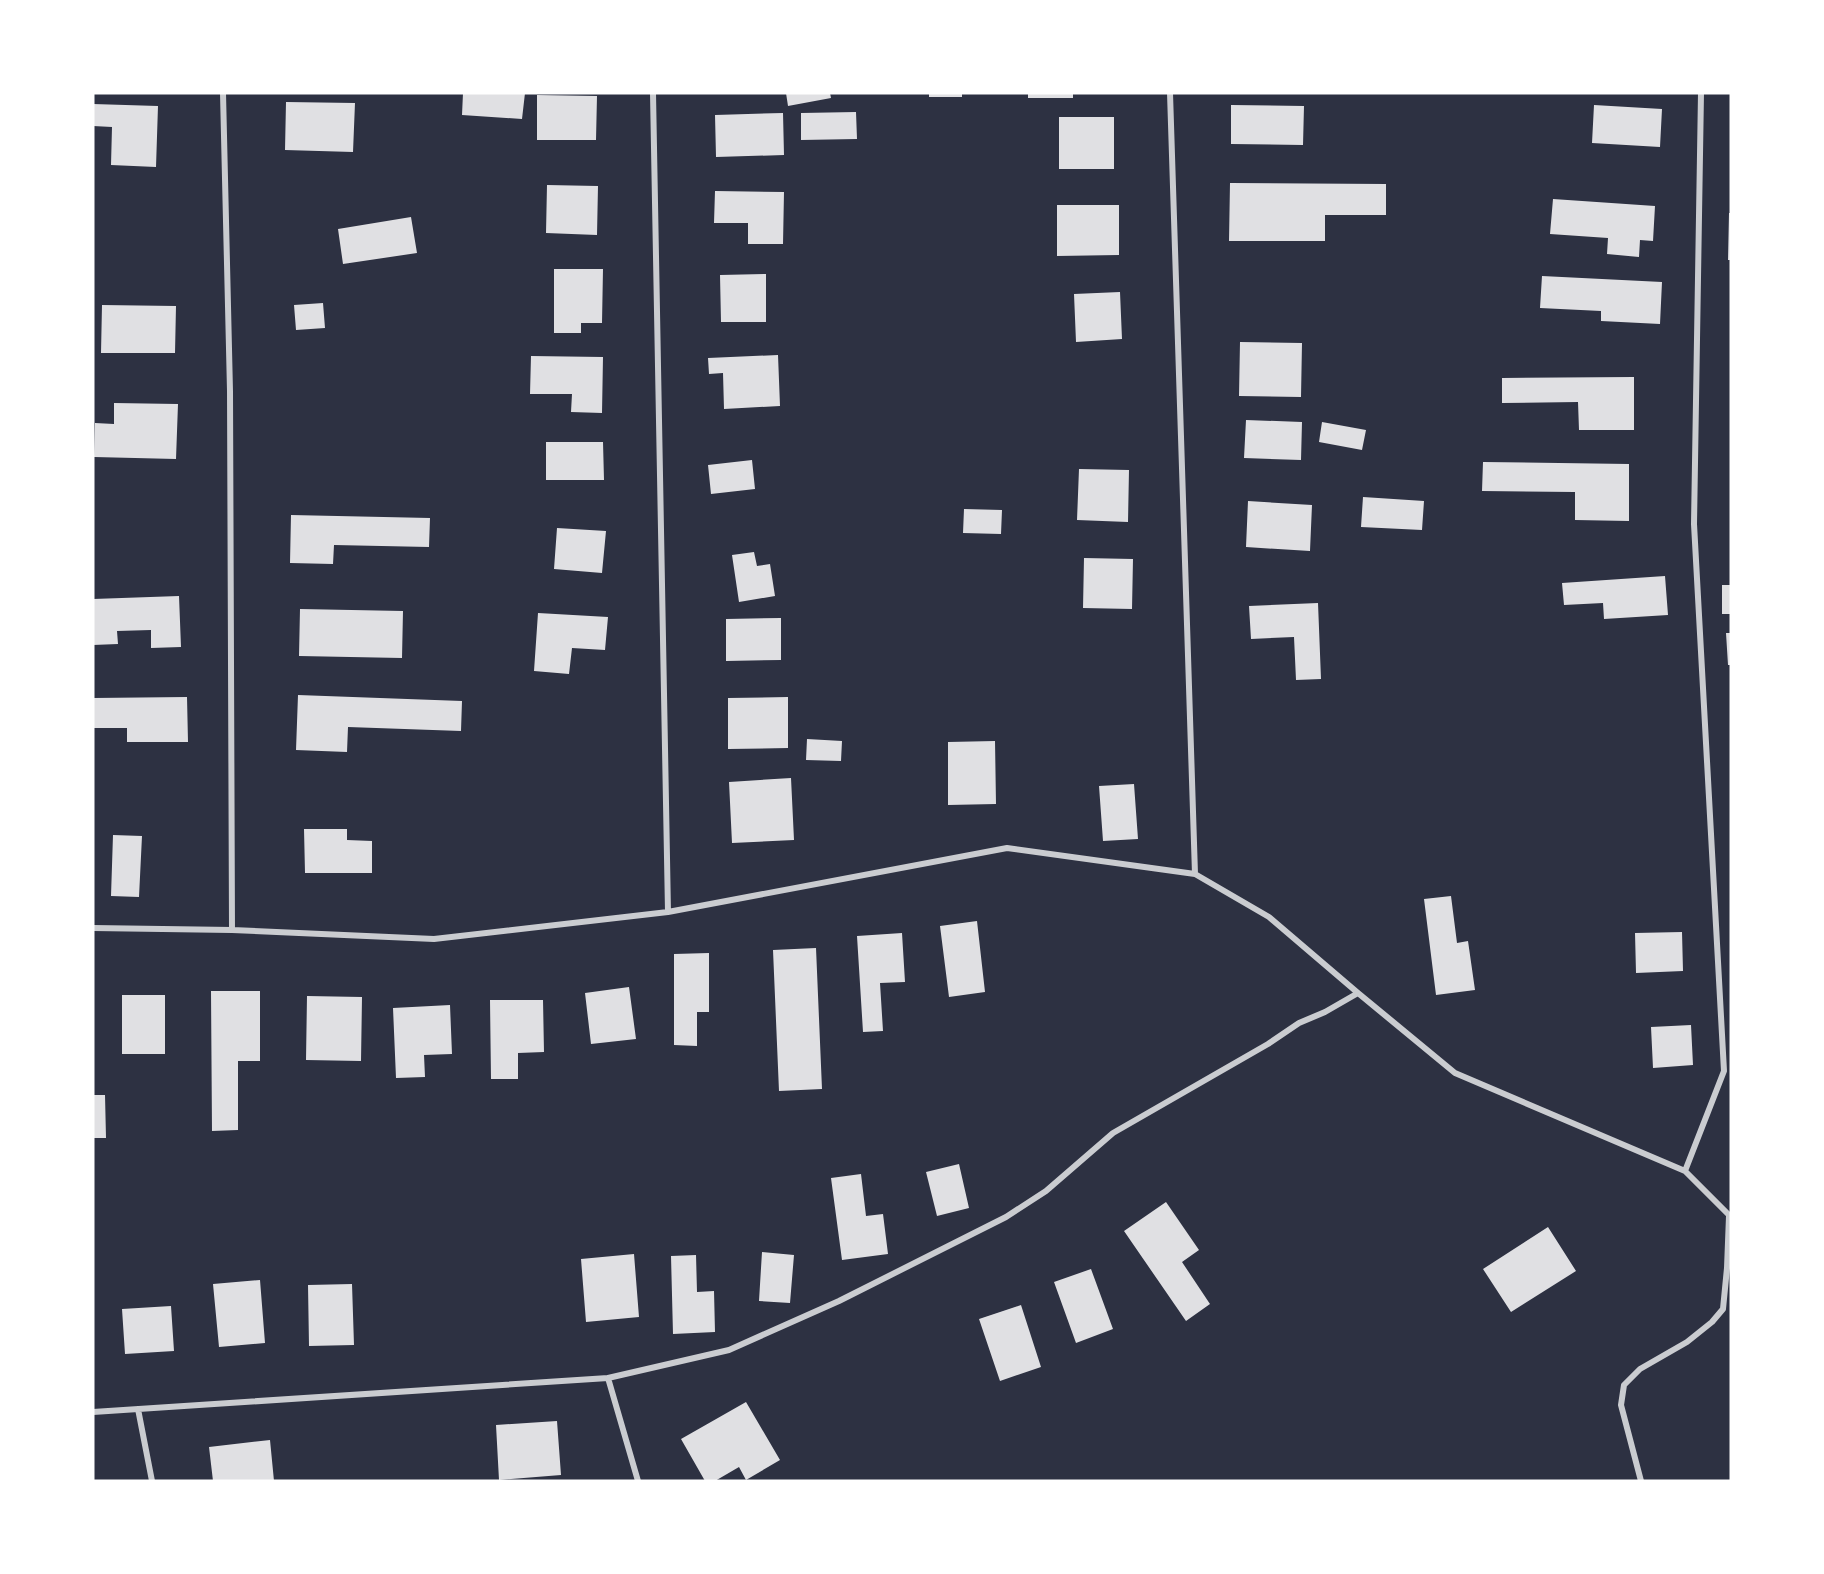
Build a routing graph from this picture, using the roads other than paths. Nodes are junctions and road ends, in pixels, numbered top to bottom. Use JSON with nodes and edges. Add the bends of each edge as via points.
{"nodes":[{"id":1,"x":223,"y":93,"type":"edge"},
{"id":2,"x":653,"y":93,"type":"edge"},
{"id":3,"x":1170,"y":93,"type":"edge"},
{"id":4,"x":1701,"y":93,"type":"edge"},
{"id":5,"x":1195,"y":874,"type":"junction"},
{"id":6,"x":668,"y":912,"type":"junction"},
{"id":7,"x":93,"y":928,"type":"edge"},
{"id":8,"x":232,"y":930,"type":"junction"},
{"id":9,"x":1358,"y":993,"type":"junction"},
{"id":10,"x":1685,"y":1172,"type":"junction"},
{"id":11,"x":1730,"y":1216,"type":"edge"},
{"id":12,"x":608,"y":1378,"type":"junction"},
{"id":13,"x":138,"y":1409,"type":"junction"},
{"id":14,"x":93,"y":1412,"type":"edge"},
{"id":15,"x":152,"y":1481,"type":"edge"},
{"id":16,"x":638,"y":1481,"type":"edge"},
{"id":17,"x":1641,"y":1481,"type":"edge"}],
"edges":[{"from":1,"to":8,"type":"street","via":[[230,391]]},
{"from":2,"to":6,"type":"street"},
{"from":3,"to":5,"type":"street"},
{"from":4,"to":10,"type":"street","via":[[1694,524],[1724,1071]]},
{"from":5,"to":6,"type":"street","via":[[1008,848]]},
{"from":5,"to":9,"type":"street","via":[[1269,917]]},
{"from":6,"to":8,"type":"street","via":[[434,939]]},
{"from":7,"to":8,"type":"street"},
{"from":9,"to":10,"type":"street","via":[[1455,1072]]},
{"from":9,"to":12,"type":"street","via":[[1299,1023],[1113,1133],[1046,1191],[1006,1217],[839,1301],[729,1350]]},
{"from":10,"to":11,"type":"street"},
{"from":11,"to":17,"type":"street","via":[[1723,1309],[1687,1342],[1640,1369],[1624,1385],[1621,1405]]},
{"from":12,"to":13,"type":"street"},
{"from":12,"to":16,"type":"street"},
{"from":13,"to":14,"type":"street"},
{"from":13,"to":15,"type":"street"}]}
